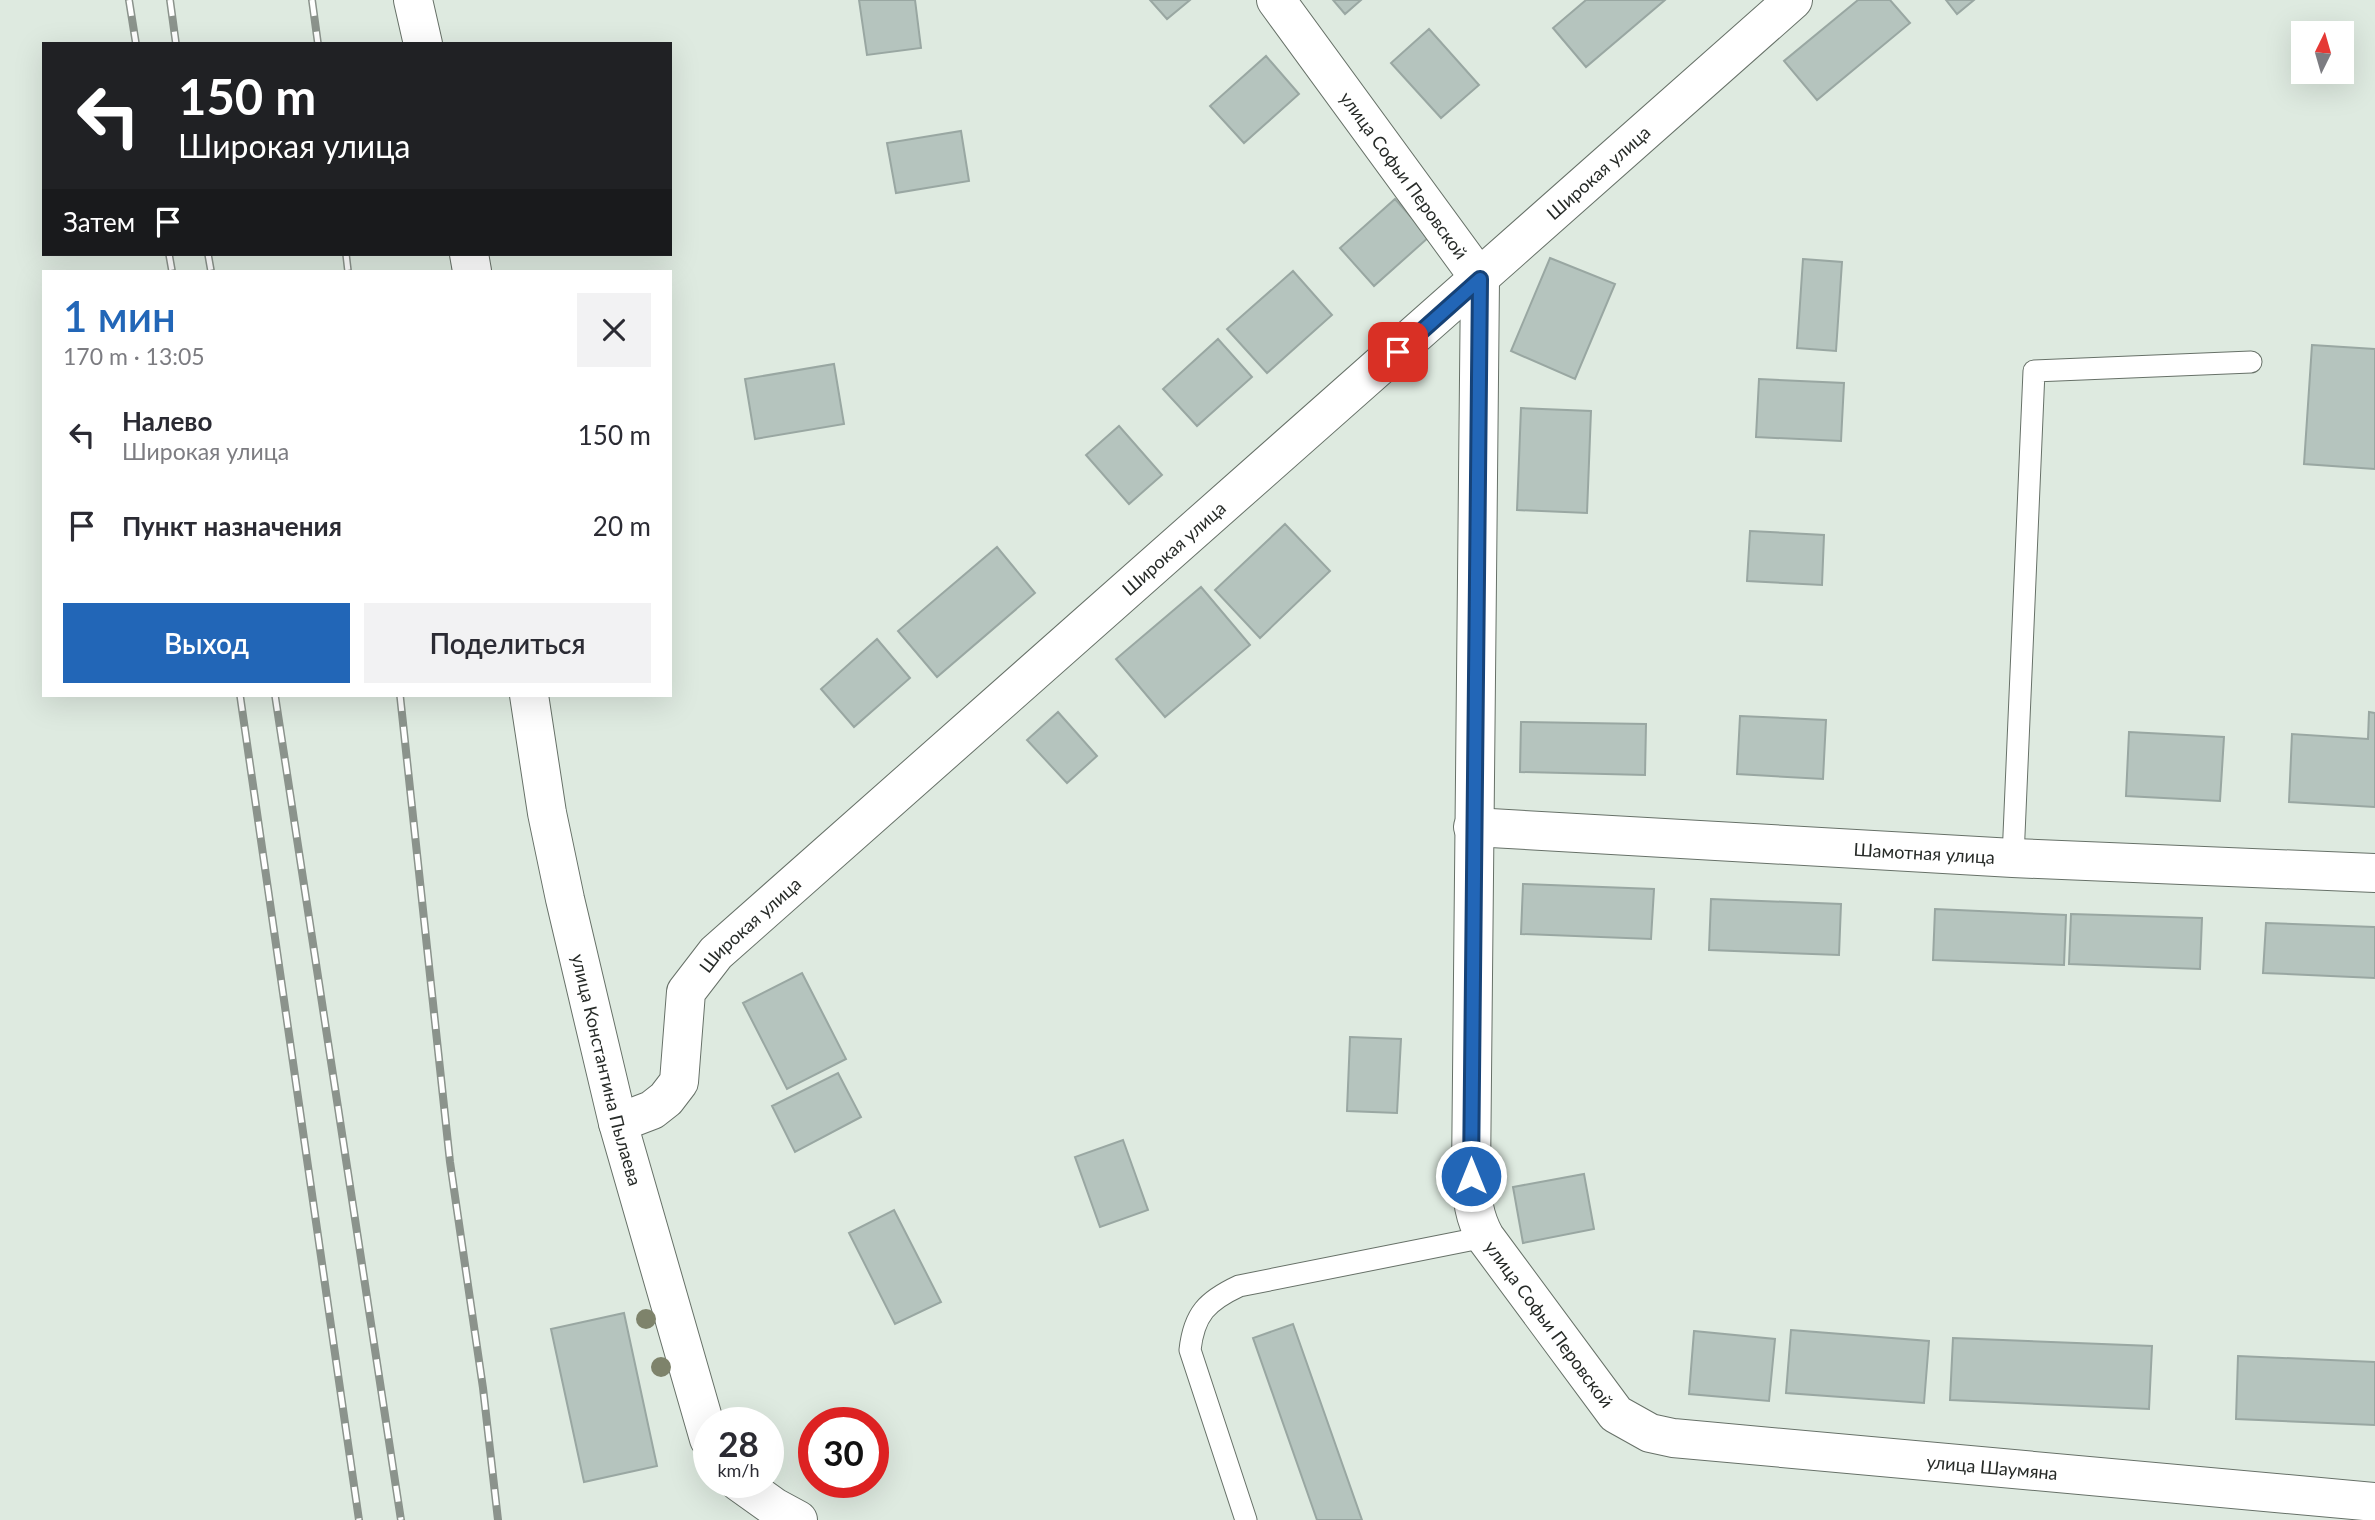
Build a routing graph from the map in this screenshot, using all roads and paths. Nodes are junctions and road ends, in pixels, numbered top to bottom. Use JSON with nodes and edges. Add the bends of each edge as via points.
{"nodes":[{"id":1,"x":413,"y":0,"type":"edge"},
{"id":2,"x":1276,"y":0,"type":"edge"},
{"id":3,"x":1793,"y":0,"type":"edge"},
{"id":4,"x":423,"y":42,"type":"edge"},
{"id":5,"x":1480,"y":279,"type":"junction"},
{"id":6,"x":2251,"y":362,"type":"dead end"},
{"id":7,"x":529,"y":697,"type":"edge"},
{"id":8,"x":1473,"y":827,"type":"junction"},
{"id":9,"x":2013,"y":858,"type":"junction"},
{"id":10,"x":2375,"y":873,"type":"edge"},
{"id":11,"x":618,"y":1123,"type":"junction"},
{"id":12,"x":1485,"y":1237,"type":"junction"},
{"id":13,"x":700,"y":1407,"type":"edge"},
{"id":14,"x":1616,"y":1414,"type":"joint"},
{"id":15,"x":761,"y":1498,"type":"edge"},
{"id":16,"x":2375,"y":1502,"type":"edge"},
{"id":17,"x":798,"y":1520,"type":"edge"},
{"id":18,"x":1246,"y":1520,"type":"edge"}],
"edges":[{"from":1,"to":4,"type":"street"},
{"from":2,"to":5,"type":"street","name":"улица Софьи Перовской"},
{"from":3,"to":5,"type":"street","name":"Широкая улица"},
{"from":5,"to":8,"type":"street","name":"улица Софьи Перовской"},
{"from":5,"to":11,"type":"street","name":"Широкая улица","via":[[716,953],[686,992],[679,1083],[652,1110]]},
{"from":6,"to":9,"type":"lane","via":[[2034,371]]},
{"from":7,"to":11,"type":"street","name":"улица Константина Пылаева","via":[[547,813]]},
{"from":8,"to":9,"type":"street","name":"Шамотная улица"},
{"from":8,"to":12,"type":"street","name":"улица Софьи Перовской","via":[[1471,1176],[1472,1202]]},
{"from":9,"to":10,"type":"street","name":"Шамотная улица"},
{"from":11,"to":13,"type":"street","name":"улица Константина Пылаева"},
{"from":12,"to":14,"type":"street","name":"улица Софьи Перовской"},
{"from":12,"to":18,"type":"lane","via":[[1239,1286],[1215,1297],[1201,1313],[1192,1328],[1190,1350]]},
{"from":14,"to":16,"type":"street","name":"улица Шаумяна","via":[[1650,1433],[1673,1438]]},
{"from":15,"to":17,"type":"street"}]}
